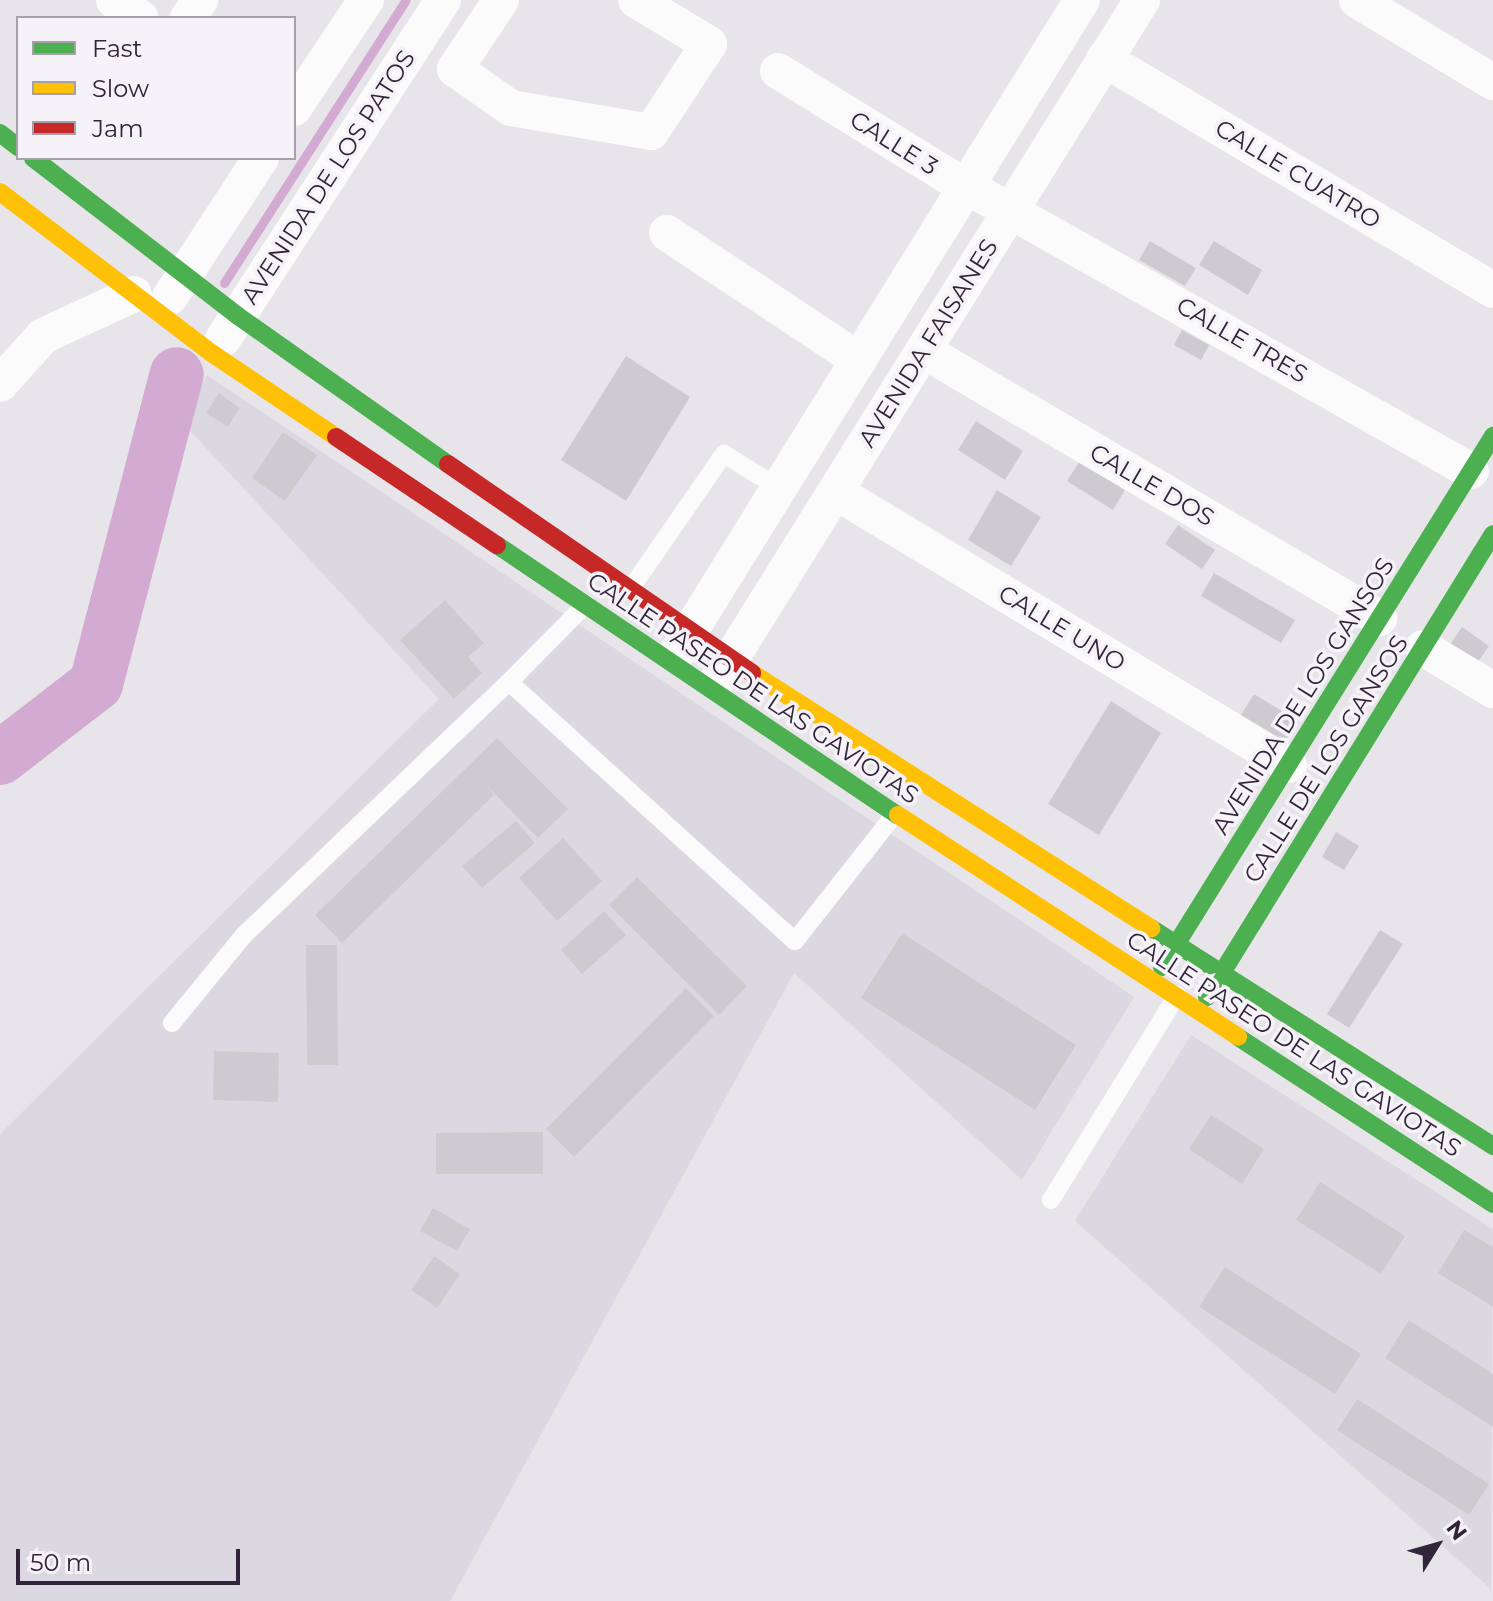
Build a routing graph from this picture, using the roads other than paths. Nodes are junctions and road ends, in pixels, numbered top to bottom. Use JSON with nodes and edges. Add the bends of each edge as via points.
{"nodes":[{"id":1,"x":114,"y":0,"type":"edge"},
{"id":2,"x":366,"y":0,"type":"edge"},
{"id":3,"x":443,"y":0,"type":"edge"},
{"id":4,"x":501,"y":0,"type":"edge"},
{"id":5,"x":636,"y":0,"type":"edge"},
{"id":6,"x":1082,"y":0,"type":"edge"},
{"id":7,"x":1142,"y":0,"type":"edge"},
{"id":8,"x":1357,"y":0,"type":"edge"},
{"id":9,"x":138,"y":16,"type":"edge"},
{"id":10,"x":1104,"y":59,"type":"junction"},
{"id":11,"x":778,"y":71,"type":"dead end"},
{"id":12,"x":1493,"y":82,"type":"edge"},
{"id":13,"x":296,"y":105,"type":"edge"},
{"id":14,"x":0,"y":133,"type":"edge"},
{"id":15,"x":16,"y":145,"type":"edge"},
{"id":16,"x":36,"y":160,"type":"edge"},
{"id":17,"x":260,"y":160,"type":"edge"},
{"id":18,"x":966,"y":186,"type":"junction"},
{"id":19,"x":0,"y":192,"type":"edge"},
{"id":20,"x":1012,"y":209,"type":"junction"},
{"id":21,"x":667,"y":233,"type":"dead end"},
{"id":22,"x":183,"y":274,"type":"junction"},
{"id":23,"x":1493,"y":290,"type":"edge"},
{"id":24,"x":147,"y":304,"type":"junction"},
{"id":25,"x":238,"y":316,"type":"junction"},
{"id":26,"x":924,"y":351,"type":"junction"},
{"id":27,"x":213,"y":354,"type":"junction"},
{"id":28,"x":859,"y":360,"type":"junction"},
{"id":29,"x":0,"y":384,"type":"edge"},
{"id":30,"x":1493,"y":436,"type":"edge"},
{"id":31,"x":1471,"y":471,"type":"junction"},
{"id":32,"x":779,"y":488,"type":"junction"},
{"id":33,"x":836,"y":492,"type":"junction"},
{"id":34,"x":1493,"y":534,"type":"edge"},
{"id":35,"x":629,"y":591,"type":"junction"},
{"id":36,"x":586,"y":604,"type":"junction"},
{"id":37,"x":1379,"y":618,"type":"junction"},
{"id":38,"x":681,"y":646,"type":"junction"},
{"id":39,"x":1423,"y":648,"type":"junction"},
{"id":40,"x":722,"y":673,"type":"junction"},
{"id":41,"x":509,"y":682,"type":"junction"},
{"id":42,"x":1493,"y":690,"type":"edge"},
{"id":43,"x":1289,"y":765,"type":"junction"},
{"id":44,"x":895,"y":813,"type":"junction"},
{"id":45,"x":1178,"y":943,"type":"junction"},
{"id":46,"x":1222,"y":973,"type":"junction"},
{"id":47,"x":1154,"y":981,"type":"junction"},
{"id":48,"x":1177,"y":995,"type":"junction"},
{"id":49,"x":1199,"y":1009,"type":"junction"},
{"id":50,"x":172,"y":1023,"type":"dead end"},
{"id":51,"x":1493,"y":1146,"type":"edge"},
{"id":52,"x":1051,"y":1200,"type":"dead end"},
{"id":53,"x":1493,"y":1204,"type":"edge"}],
"edges":[{"from":1,"to":9,"type":"street"},
{"from":2,"to":13,"type":"street"},
{"from":3,"to":25,"type":"street","name":"AVENIDA DE LOS PATOS"},
{"from":4,"to":5,"type":"street","via":[[455,69],[511,108],[651,132],[709,44]]},
{"from":6,"to":18,"type":"street","name":"AVENIDA FAISANES"},
{"from":7,"to":10,"type":"street","name":"AVENIDA FAISANES"},
{"from":8,"to":12,"type":"street"},
{"from":10,"to":20,"type":"street","name":"AVENIDA FAISANES"},
{"from":10,"to":23,"type":"street","name":"CALLE CUATRO"},
{"from":11,"to":18,"type":"street","name":"CALLE 3"},
{"from":14,"to":15,"type":"main road"},
{"from":16,"to":22,"type":"main road","name":"CALLE PASEO DE LAS GAVIOTAS"},
{"from":17,"to":22,"type":"street"},
{"from":18,"to":20,"type":"street","name":"CALLE 3"},
{"from":18,"to":28,"type":"street","name":"AVENIDA FAISANES"},
{"from":19,"to":24,"type":"main road","name":"CALLE PASEO DE LAS GAVIOTAS"},
{"from":20,"to":26,"type":"street","name":"AVENIDA FAISANES"},
{"from":20,"to":31,"type":"street","name":"CALLE TRES"},
{"from":21,"to":28,"type":"street"},
{"from":22,"to":24,"type":"street"},
{"from":22,"to":25,"type":"main road","name":"CALLE PASEO DE LAS GAVIOTAS"},
{"from":24,"to":27,"type":"main road","name":"CALLE PASEO DE LAS GAVIOTAS"},
{"from":24,"to":29,"type":"street","via":[[43,336]]},
{"from":25,"to":27,"type":"street","name":"AVENIDA DE LOS PATOS"},
{"from":25,"to":35,"type":"main road","name":"CALLE PASEO DE LAS GAVIOTAS"},
{"from":26,"to":33,"type":"street","name":"AVENIDA FAISANES"},
{"from":26,"to":37,"type":"street","name":"CALLE DOS"},
{"from":27,"to":36,"type":"main road","name":"CALLE PASEO DE LAS GAVIOTAS"},
{"from":28,"to":32,"type":"street","name":"AVENIDA FAISANES"},
{"from":30,"to":31,"type":"main road","name":"AVENIDA DE LOS GANSOS"},
{"from":31,"to":37,"type":"main road","name":"AVENIDA DE LOS GANSOS"},
{"from":32,"to":35,"type":"lane","via":[[724,454]]},
{"from":32,"to":38,"type":"street","name":"AVENIDA FAISANES"},
{"from":33,"to":40,"type":"street","name":"AVENIDA FAISANES"},
{"from":33,"to":43,"type":"street","name":"CALLE UNO"},
{"from":34,"to":39,"type":"main road","name":"CALLE DE LOS GANSOS"},
{"from":35,"to":38,"type":"main road","name":"CALLE PASEO DE LAS GAVIOTAS"},
{"from":36,"to":38,"type":"main road","name":"CALLE PASEO DE LAS GAVIOTAS"},
{"from":36,"to":41,"type":"lane"},
{"from":37,"to":43,"type":"main road","name":"AVENIDA DE LOS GANSOS"},
{"from":38,"to":40,"type":"main road","name":"CALLE PASEO DE LAS GAVIOTAS"},
{"from":38,"to":40,"type":"main road","name":"CALLE PASEO DE LAS GAVIOTAS"},
{"from":39,"to":42,"type":"street"},
{"from":39,"to":46,"type":"main road","name":"CALLE DE LOS GANSOS"},
{"from":40,"to":44,"type":"main road","name":"CALLE PASEO DE LAS GAVIOTAS"},
{"from":40,"to":45,"type":"main road","name":"CALLE PASEO DE LAS GAVIOTAS"},
{"from":41,"to":44,"type":"lane","via":[[795,941]]},
{"from":41,"to":50,"type":"lane","via":[[244,935]]},
{"from":43,"to":45,"type":"main road","name":"AVENIDA DE LOS GANSOS"},
{"from":44,"to":47,"type":"main road","name":"CALLE PASEO DE LAS GAVIOTAS"},
{"from":45,"to":46,"type":"main road","name":"CALLE PASEO DE LAS GAVIOTAS"},
{"from":45,"to":47,"type":"main road","name":"AVENIDA DE LOS GANSOS"},
{"from":46,"to":49,"type":"main road","name":"CALLE DE LOS GANSOS"},
{"from":46,"to":51,"type":"main road","name":"CALLE PASEO DE LAS GAVIOTAS"},
{"from":47,"to":48,"type":"main road","name":"CALLE PASEO DE LAS GAVIOTAS"},
{"from":48,"to":49,"type":"main road","name":"CALLE PASEO DE LAS GAVIOTAS"},
{"from":48,"to":52,"type":"lane"},
{"from":49,"to":53,"type":"main road","name":"CALLE PASEO DE LAS GAVIOTAS"}]}
